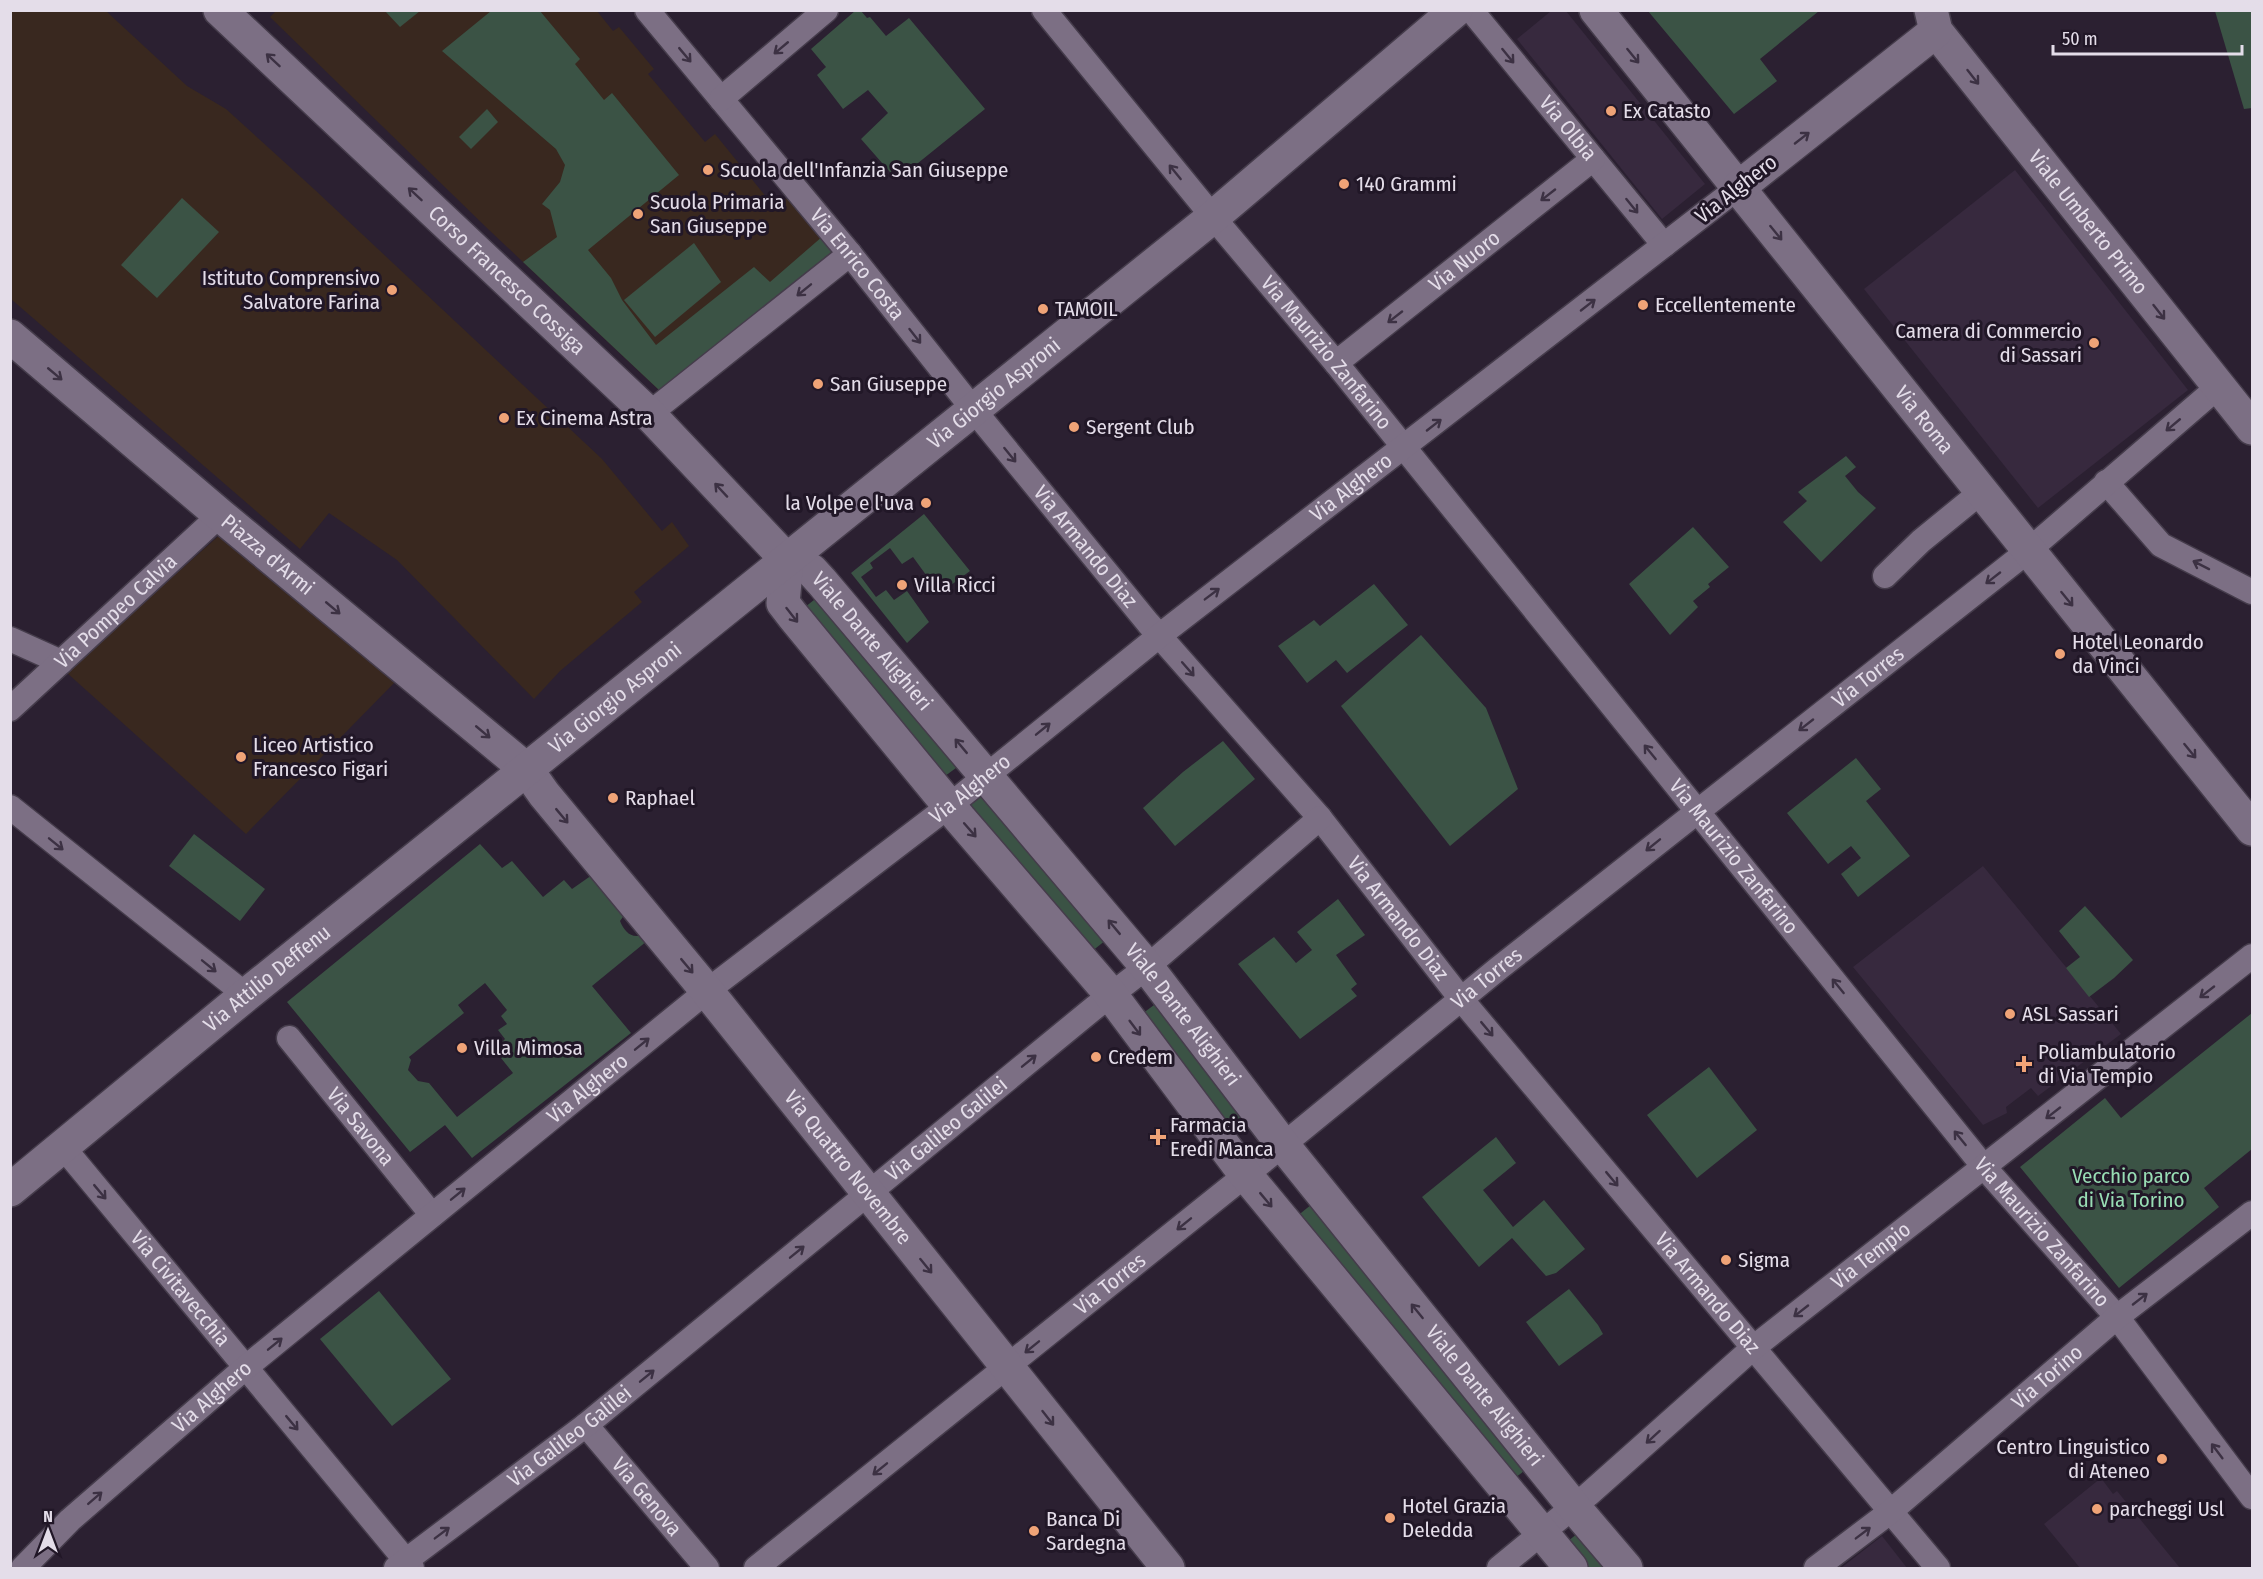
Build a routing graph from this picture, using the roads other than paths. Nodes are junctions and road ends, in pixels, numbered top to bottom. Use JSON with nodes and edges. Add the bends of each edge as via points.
{"nodes":[{"id":1,"x":647,"y":10,"type":"edge"},
{"id":2,"x":826,"y":10,"type":"edge"},
{"id":3,"x":1044,"y":10,"type":"edge"},
{"id":4,"x":1456,"y":10,"type":"edge"},
{"id":5,"x":1471,"y":10,"type":"edge"},
{"id":6,"x":1596,"y":10,"type":"edge"},
{"id":7,"x":231,"y":14,"type":"edge"},
{"id":8,"x":1934,"y":21,"type":"edge"},
{"id":9,"x":721,"y":99,"type":"junction"},
{"id":10,"x":1593,"y":159,"type":"junction"},
{"id":11,"x":1739,"y":187,"type":"junction"},
{"id":12,"x":1212,"y":218,"type":"junction"},
{"id":13,"x":1664,"y":245,"type":"junction"},
{"id":14,"x":850,"y":254,"type":"junction"},
{"id":15,"x":10,"y":336,"type":"edge"},
{"id":16,"x":1336,"y":363,"type":"junction"},
{"id":17,"x":2218,"y":387,"type":"junction"},
{"id":18,"x":973,"y":410,"type":"junction"},
{"id":19,"x":649,"y":414,"type":"junction"},
{"id":20,"x":2253,"y":428,"type":"edge"},
{"id":21,"x":1404,"y":448,"type":"junction"},
{"id":22,"x":2106,"y":482,"type":"junction"},
{"id":23,"x":1981,"y":492,"type":"junction"},
{"id":24,"x":220,"y":515,"type":"junction"},
{"id":25,"x":2028,"y":551,"type":"junction"},
{"id":26,"x":787,"y":560,"type":"junction"},
{"id":27,"x":1885,"y":576,"type":"dead end"},
{"id":28,"x":2253,"y":592,"type":"edge"},
{"id":29,"x":1159,"y":636,"type":"junction"},
{"id":30,"x":10,"y":639,"type":"edge"},
{"id":31,"x":61,"y":662,"type":"junction"},
{"id":32,"x":10,"y":709,"type":"edge"},
{"id":33,"x":526,"y":770,"type":"junction"},
{"id":34,"x":985,"y":775,"type":"junction"},
{"id":35,"x":949,"y":806,"type":"junction"},
{"id":36,"x":10,"y":807,"type":"edge"},
{"id":37,"x":1697,"y":810,"type":"junction"},
{"id":38,"x":1320,"y":818,"type":"junction"},
{"id":39,"x":2253,"y":829,"type":"edge"},
{"id":40,"x":2253,"y":956,"type":"edge"},
{"id":41,"x":1148,"y":967,"type":"junction"},
{"id":42,"x":707,"y":991,"type":"junction"},
{"id":43,"x":246,"y":995,"type":"junction"},
{"id":44,"x":1109,"y":996,"type":"junction"},
{"id":45,"x":1461,"y":999,"type":"junction"},
{"id":46,"x":289,"y":1038,"type":"dead end"},
{"id":47,"x":1283,"y":1145,"type":"junction"},
{"id":48,"x":63,"y":1147,"type":"junction"},
{"id":49,"x":1984,"y":1167,"type":"junction"},
{"id":50,"x":1245,"y":1174,"type":"junction"},
{"id":51,"x":10,"y":1190,"type":"edge"},
{"id":52,"x":868,"y":1194,"type":"junction"},
{"id":53,"x":2253,"y":1213,"type":"edge"},
{"id":54,"x":432,"y":1215,"type":"junction"},
{"id":55,"x":2117,"y":1317,"type":"junction"},
{"id":56,"x":1753,"y":1348,"type":"junction"},
{"id":57,"x":1008,"y":1366,"type":"junction"},
{"id":58,"x":245,"y":1368,"type":"junction"},
{"id":59,"x":586,"y":1425,"type":"junction"},
{"id":60,"x":2253,"y":1497,"type":"edge"},
{"id":61,"x":1574,"y":1507,"type":"junction"},
{"id":62,"x":1890,"y":1512,"type":"junction"},
{"id":63,"x":1542,"y":1534,"type":"junction"},
{"id":64,"x":405,"y":1566,"type":"edge"},
{"id":65,"x":23,"y":1569,"type":"edge"},
{"id":66,"x":707,"y":1569,"type":"edge"},
{"id":67,"x":756,"y":1569,"type":"edge"},
{"id":68,"x":1168,"y":1569,"type":"edge"},
{"id":69,"x":1499,"y":1569,"type":"edge"},
{"id":70,"x":1571,"y":1569,"type":"edge"},
{"id":71,"x":1626,"y":1569,"type":"edge"},
{"id":72,"x":1816,"y":1569,"type":"edge"},
{"id":73,"x":1938,"y":1569,"type":"edge"}],
"edges":[{"from":1,"to":9,"type":"street","name":"Via Enrico Costa","one_way":true},
{"from":2,"to":9,"type":"street","one_way":true},
{"from":12,"to":3,"type":"street","name":"Via Maurizio Zanfarino","one_way":true},
{"from":4,"to":12,"type":"main road","name":"Via Giorgio Asproni"},
{"from":5,"to":10,"type":"street","name":"Via Olbia","one_way":true},
{"from":6,"to":11,"type":"main road","name":"Via Roma","one_way":true},
{"from":19,"to":7,"type":"main road","name":"Corso Francesco Cossiga","one_way":true},
{"from":11,"to":8,"type":"main road","name":"Via Alghero","one_way":true},
{"from":8,"to":17,"type":"main road","name":"Viale Umberto Primo","one_way":true},
{"from":9,"to":14,"type":"street","name":"Via Enrico Costa"},
{"from":10,"to":13,"type":"street","name":"Via Olbia","one_way":true},
{"from":10,"to":16,"type":"street","name":"Via Nuoro","one_way":true},
{"from":11,"to":13,"type":"street","name":"Via Alghero"},
{"from":11,"to":23,"type":"main road","name":"Via Roma","one_way":true},
{"from":12,"to":16,"type":"street","name":"Via Maurizio Zanfarino"},
{"from":12,"to":18,"type":"main road","name":"Via Giorgio Asproni"},
{"from":21,"to":13,"type":"street","name":"Via Alghero","one_way":true},
{"from":14,"to":18,"type":"street","name":"Via Enrico Costa","one_way":true},
{"from":14,"to":19,"type":"street","one_way":true},
{"from":15,"to":24,"type":"main road","name":"Piazza d'Armi","one_way":true},
{"from":16,"to":21,"type":"street","name":"Via Maurizio Zanfarino"},
{"from":17,"to":20,"type":"main road","name":"Viale Umberto Primo"},
{"from":17,"to":22,"type":"street","name":"Via Torres","one_way":true},
{"from":18,"to":26,"type":"main road","name":"Via Giorgio Asproni"},
{"from":18,"to":29,"type":"street","name":"Via Armando Diaz","one_way":true},
{"from":26,"to":19,"type":"main road","name":"Corso Francesco Cossiga","one_way":true},
{"from":29,"to":21,"type":"street","name":"Via Alghero","one_way":true},
{"from":37,"to":21,"type":"street","name":"Via Maurizio Zanfarino","one_way":true},
{"from":22,"to":25,"type":"street","name":"Via Torres"},
{"from":28,"to":22,"type":"street","one_way":true,"via":[[2161,544]]},
{"from":23,"to":25,"type":"main road","name":"Via Roma"},
{"from":23,"to":27,"type":"street"},
{"from":24,"to":31,"type":"street","name":"Via Pompeo Calvia"},
{"from":24,"to":33,"type":"main road","name":"Piazza d'Armi","one_way":true},
{"from":25,"to":37,"type":"street","name":"Via Torres","one_way":true},
{"from":25,"to":39,"type":"main road","name":"Via Roma","one_way":true},
{"from":26,"to":33,"type":"main road","name":"Via Giorgio Asproni"},
{"from":34,"to":26,"type":"main road","name":"Viale Dante Alighieri","one_way":true,"via":[[812,570]]},
{"from":26,"to":35,"type":"main road","name":"Viale Dante Alighieri","one_way":true,"via":[[783,603]]},
{"from":34,"to":29,"type":"street","name":"Via Alghero","one_way":true},
{"from":29,"to":38,"type":"street","name":"Via Armando Diaz","one_way":true},
{"from":30,"to":31,"type":"street"},
{"from":31,"to":32,"type":"street","name":"Via Pompeo Calvia"},
{"from":33,"to":42,"type":"main road","name":"Via Quattro Novembre","one_way":true},
{"from":33,"to":43,"type":"main road","name":"Via Attilio Deffenu"},
{"from":34,"to":35,"type":"street","name":"Via Alghero"},
{"from":41,"to":34,"type":"main road","name":"Viale Dante Alighieri","one_way":true},
{"from":35,"to":42,"type":"street","name":"Via Alghero"},
{"from":35,"to":44,"type":"main road","name":"Viale Dante Alighieri","one_way":true},
{"from":36,"to":43,"type":"street","one_way":true},
{"from":37,"to":45,"type":"street","name":"Via Torres","one_way":true},
{"from":49,"to":37,"type":"street","name":"Via Maurizio Zanfarino","one_way":true},
{"from":38,"to":41,"type":"street","name":"Via Galileo Galilei"},
{"from":38,"to":45,"type":"street","name":"Via Armando Diaz"},
{"from":40,"to":49,"type":"street","name":"Via Tempio","one_way":true},
{"from":41,"to":44,"type":"street","name":"Via Galileo Galilei"},
{"from":41,"to":47,"type":"main road","name":"Viale Dante Alighieri"},
{"from":42,"to":52,"type":"main road","name":"Via Quattro Novembre"},
{"from":54,"to":42,"type":"street","name":"Via Alghero","one_way":true},
{"from":43,"to":48,"type":"main road","name":"Via Attilio Deffenu"},
{"from":44,"to":50,"type":"main road","name":"Viale Dante Alighieri","one_way":true},
{"from":52,"to":44,"type":"street","name":"Via Galileo Galilei","one_way":true},
{"from":45,"to":47,"type":"street","name":"Via Torres"},
{"from":45,"to":56,"type":"street","name":"Via Armando Diaz","one_way":true},
{"from":46,"to":54,"type":"street","name":"Via Savona"},
{"from":47,"to":50,"type":"street","name":"Via Torres"},
{"from":61,"to":47,"type":"main road","name":"Viale Dante Alighieri","one_way":true},
{"from":48,"to":51,"type":"main road","name":"Via Attilio Deffenu"},
{"from":48,"to":58,"type":"street","name":"Via Civitavecchia","one_way":true},
{"from":49,"to":55,"type":"street","name":"Via Maurizio Zanfarino"},
{"from":49,"to":56,"type":"street","name":"Via Tempio","one_way":true},
{"from":50,"to":57,"type":"street","name":"Via Torres","one_way":true},
{"from":50,"to":63,"type":"main road","name":"Viale Dante Alighieri","one_way":true},
{"from":52,"to":57,"type":"main road","name":"Via Quattro Novembre","one_way":true},
{"from":59,"to":52,"type":"street","name":"Via Galileo Galilei","one_way":true},
{"from":55,"to":53,"type":"street","name":"Via Torino","one_way":true},
{"from":58,"to":54,"type":"street","name":"Via Alghero","one_way":true},
{"from":60,"to":55,"type":"street","name":"Via Maurizio Zanfarino","one_way":true},
{"from":55,"to":62,"type":"street","name":"Via Torino"},
{"from":56,"to":61,"type":"street","name":"Via Tempio","one_way":true},
{"from":56,"to":62,"type":"street","name":"Via Armando Diaz"},
{"from":57,"to":67,"type":"street","name":"Via Torres","one_way":true},
{"from":57,"to":68,"type":"main road","name":"Via Quattro Novembre","one_way":true},
{"from":58,"to":64,"type":"street","name":"Via Civitavecchia","one_way":true},
{"from":65,"to":58,"type":"street","name":"Via Alghero","one_way":true,"via":[[70,1520]]},
{"from":64,"to":59,"type":"street","name":"Via Galileo Galilei","one_way":true},
{"from":59,"to":66,"type":"street","name":"Via Genova"},
{"from":61,"to":63,"type":"street","name":"Via Tempio"},
{"from":61,"to":71,"type":"main road","name":"Viale Dante Alighieri"},
{"from":72,"to":62,"type":"street","name":"Via Torino","one_way":true},
{"from":62,"to":73,"type":"street","name":"Via Armando Diaz"},
{"from":63,"to":69,"type":"street","name":"Via Tempio"},
{"from":63,"to":70,"type":"main road","name":"Viale Dante Alighieri"}]}
